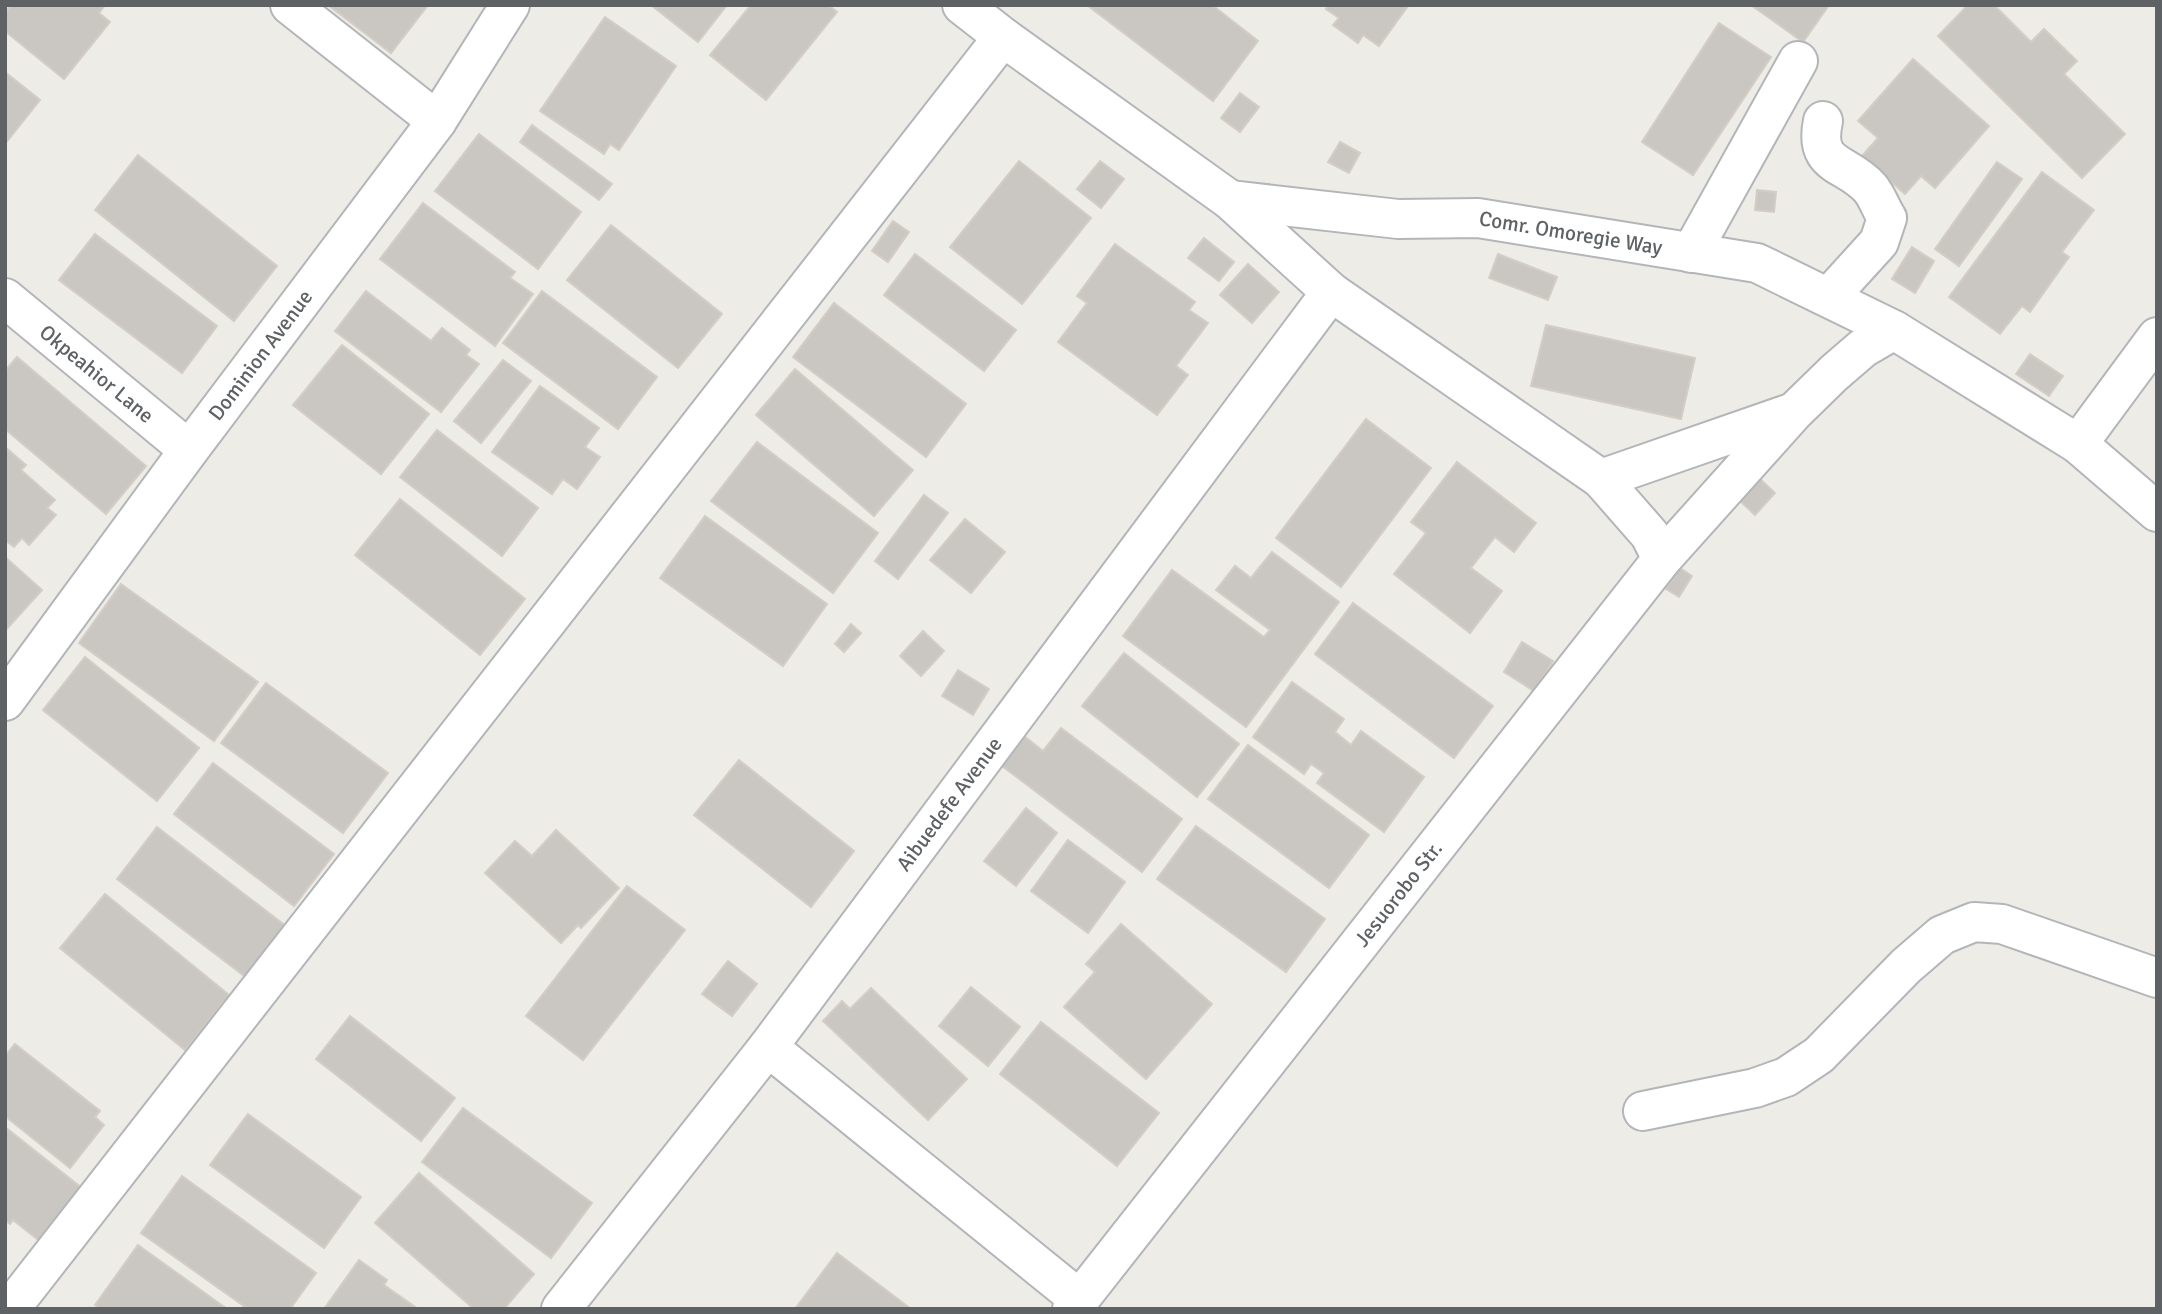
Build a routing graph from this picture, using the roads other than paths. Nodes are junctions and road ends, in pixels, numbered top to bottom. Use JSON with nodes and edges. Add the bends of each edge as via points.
{"nodes":[{"id":1,"x":290,"y":5,"type":"edge"},
{"id":2,"x":510,"y":5,"type":"edge"},
{"id":3,"x":962,"y":5,"type":"edge"},
{"id":4,"x":1003,"y":37,"type":"junction"},
{"id":5,"x":1798,"y":61,"type":"dead end"},
{"id":6,"x":437,"y":121,"type":"junction"},
{"id":7,"x":1823,"y":121,"type":"dead end"},
{"id":8,"x":1230,"y":200,"type":"junction"},
{"id":9,"x":1691,"y":253,"type":"junction"},
{"id":10,"x":1331,"y":292,"type":"junction"},
{"id":11,"x":5,"y":298,"type":"edge"},
{"id":12,"x":1829,"y":298,"type":"junction"},
{"id":13,"x":1894,"y":330,"type":"junction"},
{"id":14,"x":2157,"y":337,"type":"edge"},
{"id":15,"x":1793,"y":412,"type":"junction"},
{"id":16,"x":2078,"y":444,"type":"junction"},
{"id":17,"x":189,"y":450,"type":"junction"},
{"id":18,"x":1601,"y":479,"type":"junction"},
{"id":19,"x":2157,"y":512,"type":"edge"},
{"id":20,"x":1662,"y":559,"type":"junction"},
{"id":21,"x":5,"y":701,"type":"edge"},
{"id":22,"x":2157,"y":978,"type":"edge"},
{"id":23,"x":768,"y":1047,"type":"junction"},
{"id":24,"x":1643,"y":1111,"type":"dead end"},
{"id":25,"x":1075,"y":1304,"type":"edge"},
{"id":26,"x":10,"y":1309,"type":"edge"},
{"id":27,"x":561,"y":1309,"type":"edge"}],
"edges":[{"from":1,"to":6,"type":"street"},
{"from":2,"to":6,"type":"street","name":"Dominion Avenue"},
{"from":3,"to":4,"type":"street"},
{"from":4,"to":8,"type":"street"},
{"from":4,"to":26,"type":"street"},
{"from":5,"to":9,"type":"street"},
{"from":6,"to":17,"type":"street","name":"Dominion Avenue"},
{"from":7,"to":12,"type":"street","via":[[1819,139],[1826,156],[1870,188],[1886,218],[1879,242]]},
{"from":8,"to":9,"type":"street","name":"Comr. Omoregie Way","via":[[1398,219],[1478,218]]},
{"from":8,"to":10,"type":"street"},
{"from":9,"to":12,"type":"street","name":"Comr. Omoregie Way","via":[[1757,263]]},
{"from":10,"to":18,"type":"street"},
{"from":10,"to":23,"type":"street","name":"Aibuedefe Avenue"},
{"from":11,"to":17,"type":"street","name":"Okpeahior Lane"},
{"from":12,"to":13,"type":"street","name":"Comr. Omoregie Way"},
{"from":13,"to":15,"type":"street","name":"Jesuorobo Str.","via":[[1863,348]]},
{"from":13,"to":16,"type":"street","name":"Comr. Omoregie Way"},
{"from":14,"to":16,"type":"street"},
{"from":15,"to":18,"type":"street"},
{"from":15,"to":20,"type":"street","name":"Jesuorobo Str."},
{"from":16,"to":19,"type":"street","name":"Comr. Omoregie Way"},
{"from":17,"to":21,"type":"street","name":"Dominion Avenue"},
{"from":18,"to":20,"type":"street","via":[[1650,535]]},
{"from":20,"to":25,"type":"street","name":"Jesuorobo Str."},
{"from":22,"to":24,"type":"street","via":[[2002,924],[1974,922],[1942,935],[1819,1055],[1786,1077],[1755,1088]]},
{"from":23,"to":25,"type":"street"},
{"from":23,"to":27,"type":"street","name":"Aibuedefe Avenue"}]}
